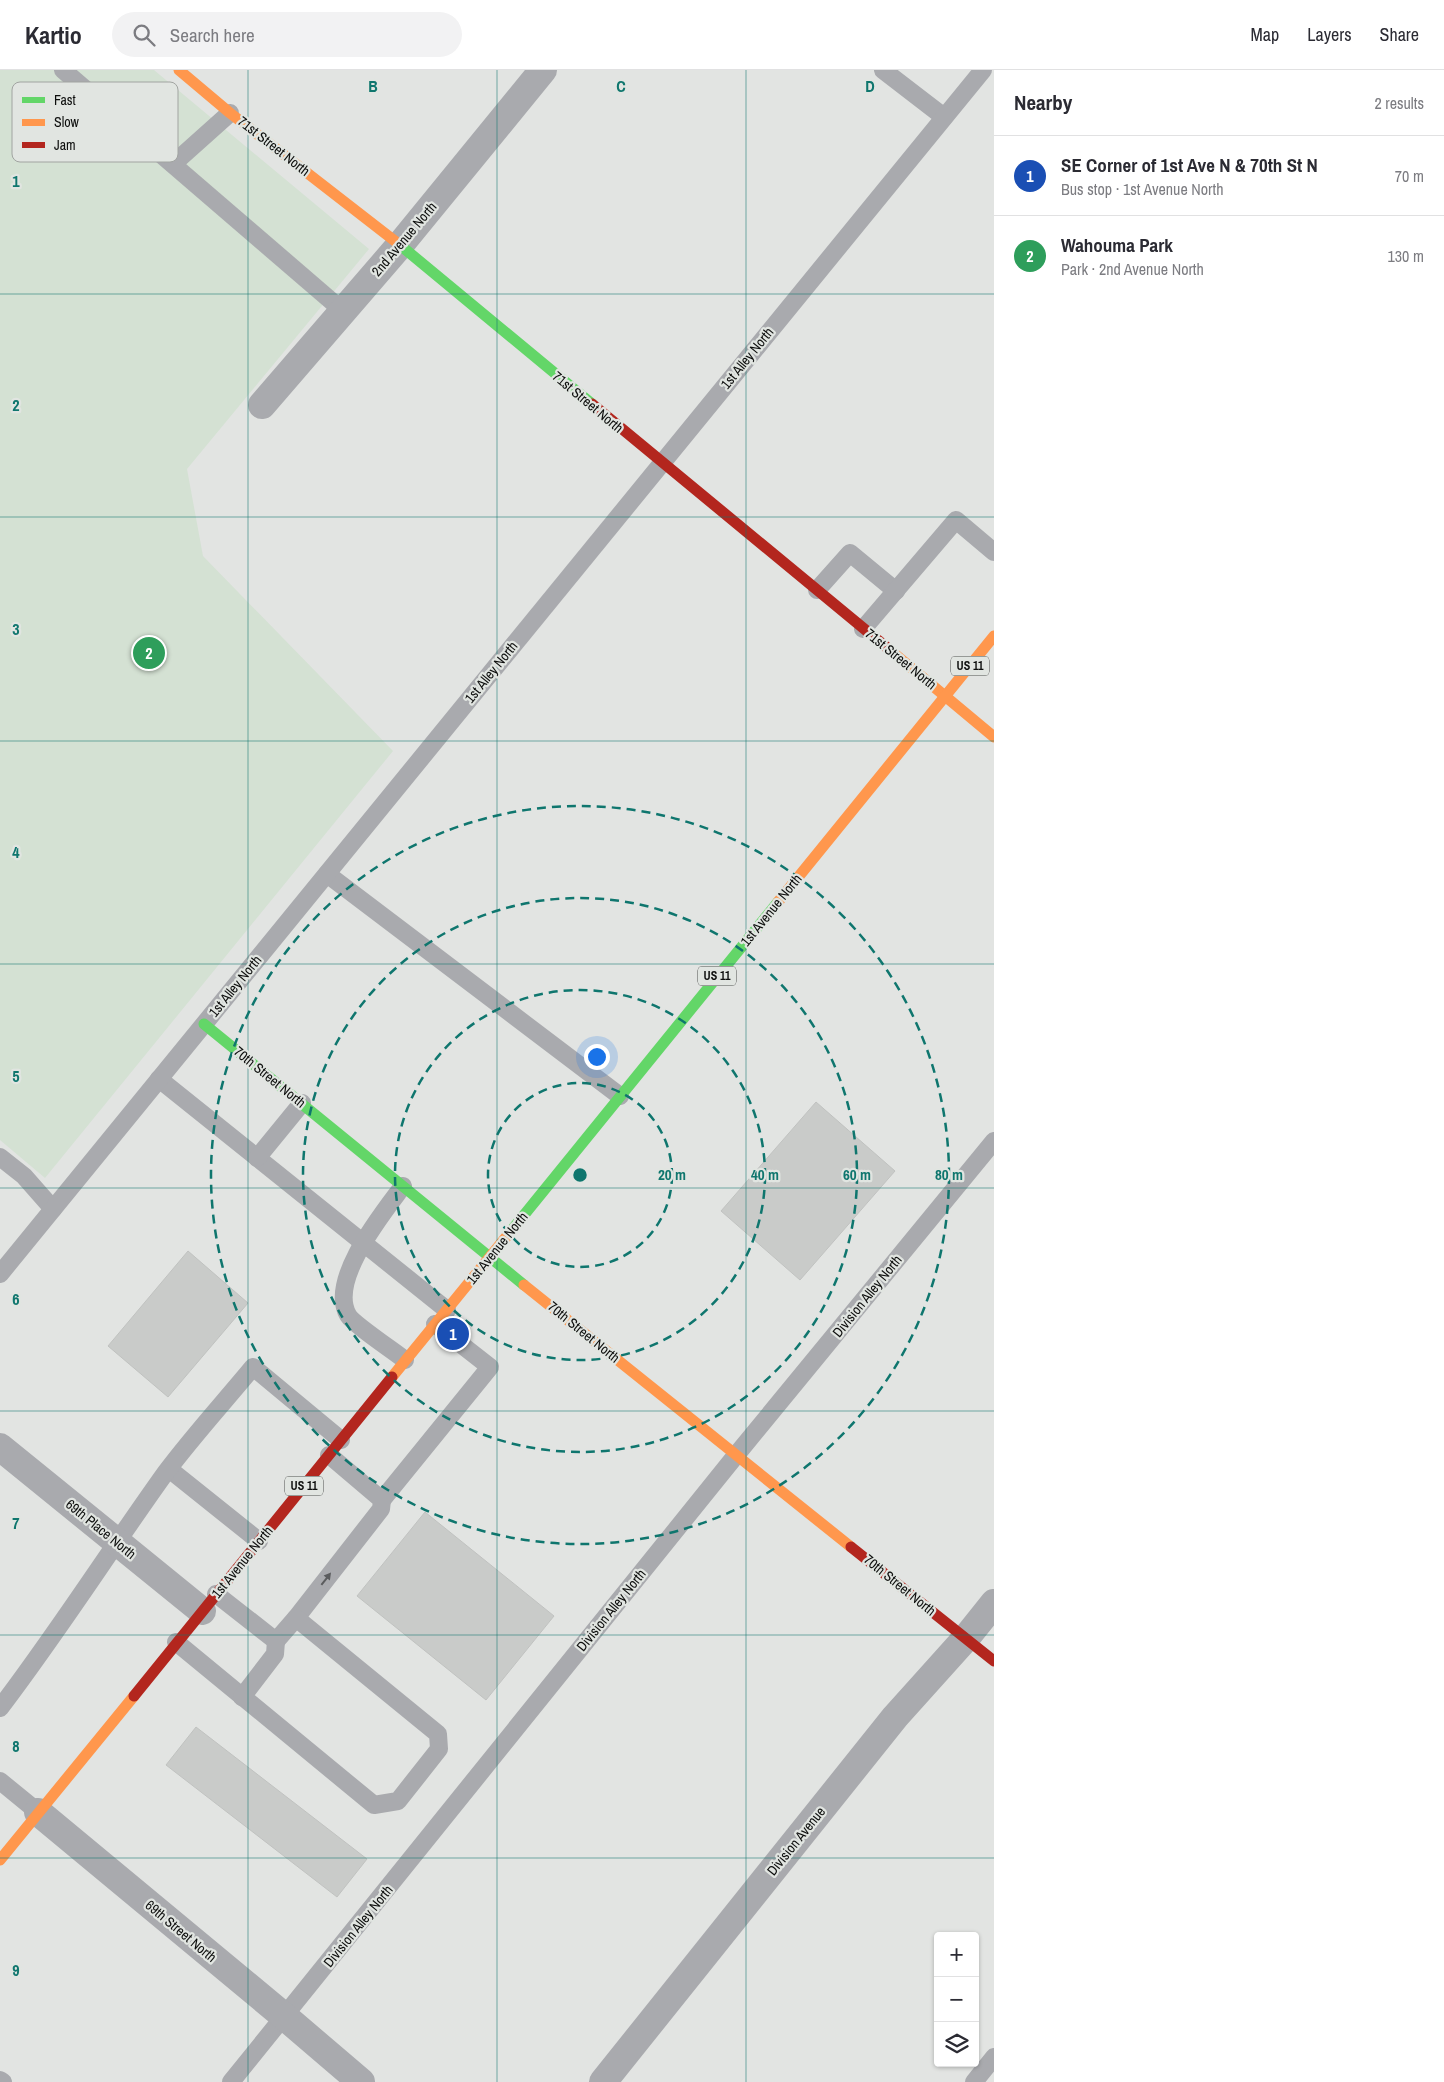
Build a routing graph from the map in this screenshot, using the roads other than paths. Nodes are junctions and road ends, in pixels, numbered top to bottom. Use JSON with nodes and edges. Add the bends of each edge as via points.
{"nodes":[{"id":1,"x":63,"y":70,"type":"edge"},
{"id":2,"x":179,"y":70,"type":"edge"},
{"id":3,"x":543,"y":70,"type":"edge"},
{"id":4,"x":883,"y":70,"type":"edge"},
{"id":5,"x":983,"y":70,"type":"edge"},
{"id":6,"x":77,"y":82,"type":"edge"},
{"id":7,"x":230,"y":112,"type":"junction"},
{"id":8,"x":944,"y":117,"type":"junction"},
{"id":9,"x":178,"y":159,"type":"edge"},
{"id":10,"x":170,"y":162,"type":"edge"},
{"id":11,"x":172,"y":164,"type":"joint"},
{"id":12,"x":400,"y":245,"type":"junction"},
{"id":13,"x":343,"y":311,"type":"junction"},
{"id":14,"x":262,"y":405,"type":"dead end"},
{"id":15,"x":662,"y":463,"type":"junction"},
{"id":16,"x":994,"y":552,"type":"edge"},
{"id":17,"x":817,"y":590,"type":"junction"},
{"id":18,"x":896,"y":591,"type":"junction"},
{"id":19,"x":863,"y":629,"type":"junction"},
{"id":20,"x":994,"y":636,"type":"edge"},
{"id":21,"x":945,"y":696,"type":"junction"},
{"id":22,"x":994,"y":737,"type":"edge"},
{"id":23,"x":327,"y":874,"type":"junction"},
{"id":24,"x":204,"y":1024,"type":"junction"},
{"id":25,"x":159,"y":1079,"type":"junction"},
{"id":26,"x":620,"y":1096,"type":"junction"},
{"id":27,"x":302,"y":1103,"type":"junction"},
{"id":28,"x":994,"y":1141,"type":"edge"},
{"id":29,"x":0,"y":1157,"type":"edge"},
{"id":30,"x":257,"y":1158,"type":"junction"},
{"id":31,"x":403,"y":1186,"type":"junction"},
{"id":32,"x":53,"y":1210,"type":"junction"},
{"id":33,"x":362,"y":1242,"type":"junction"},
{"id":34,"x":489,"y":1257,"type":"junction"},
{"id":35,"x":0,"y":1274,"type":"edge"},
{"id":36,"x":446,"y":1310,"type":"junction"},
{"id":37,"x":435,"y":1324,"type":"junction"},
{"id":38,"x":405,"y":1360,"type":"junction"},
{"id":39,"x":341,"y":1440,"type":"junction"},
{"id":40,"x":0,"y":1447,"type":"edge"},
{"id":41,"x":737,"y":1454,"type":"junction"},
{"id":42,"x":329,"y":1455,"type":"junction"},
{"id":43,"x":169,"y":1469,"type":"junction"},
{"id":44,"x":382,"y":1500,"type":"junction"},
{"id":45,"x":259,"y":1541,"type":"junction"},
{"id":46,"x":118,"y":1542,"type":"junction"},
{"id":47,"x":209,"y":1602,"type":"junction"},
{"id":48,"x":994,"y":1603,"type":"edge"},
{"id":49,"x":296,"y":1618,"type":"junction"},
{"id":50,"x":966,"y":1638,"type":"junction"},
{"id":51,"x":276,"y":1641,"type":"junction"},
{"id":52,"x":176,"y":1642,"type":"junction"},
{"id":53,"x":994,"y":1661,"type":"edge"},
{"id":54,"x":242,"y":1696,"type":"junction"},
{"id":55,"x":0,"y":1708,"type":"edge"},
{"id":56,"x":0,"y":1781,"type":"edge"},
{"id":57,"x":38,"y":1812,"type":"junction"},
{"id":58,"x":3,"y":1851,"type":"edge"},
{"id":59,"x":285,"y":2017,"type":"junction"},
{"id":60,"x":994,"y":2057,"type":"edge"},
{"id":61,"x":231,"y":2082,"type":"edge"},
{"id":62,"x":361,"y":2082,"type":"edge"},
{"id":63,"x":602,"y":2082,"type":"edge"},
{"id":64,"x":974,"y":2082,"type":"edge"}],
"edges":[{"from":1,"to":6,"type":"lane"},
{"from":2,"to":7,"type":"street","name":"71st Street North"},
{"from":3,"to":12,"type":"street","name":"2nd Avenue North"},
{"from":4,"to":8,"type":"lane"},
{"from":5,"to":8,"type":"lane","name":"1st Alley North"},
{"from":7,"to":9,"type":"lane"},
{"from":7,"to":12,"type":"street","name":"71st Street North"},
{"from":8,"to":15,"type":"lane","name":"1st Alley North"},
{"from":10,"to":11,"type":"lane"},
{"from":11,"to":13,"type":"lane"},
{"from":12,"to":13,"type":"street","name":"2nd Avenue North"},
{"from":12,"to":15,"type":"street","name":"71st Street North"},
{"from":13,"to":14,"type":"street","name":"2nd Avenue North"},
{"from":15,"to":17,"type":"street","name":"71st Street North"},
{"from":15,"to":23,"type":"lane","name":"1st Alley North"},
{"from":16,"to":18,"type":"lane","via":[[956,520]]},
{"from":17,"to":18,"type":"lane","via":[[850,553]]},
{"from":17,"to":19,"type":"street","name":"71st Street North"},
{"from":18,"to":19,"type":"lane"},
{"from":19,"to":21,"type":"street","name":"71st Street North"},
{"from":20,"to":21,"type":"street","name":"1st Avenue North","number":"US 11"},
{"from":21,"to":22,"type":"street","name":"71st Street North"},
{"from":21,"to":26,"type":"street","name":"1st Avenue North","number":"US 11"},
{"from":23,"to":24,"type":"lane","name":"1st Alley North"},
{"from":23,"to":26,"type":"lane"},
{"from":24,"to":25,"type":"lane","name":"1st Alley North"},
{"from":24,"to":27,"type":"street","name":"70th Street North"},
{"from":25,"to":30,"type":"lane"},
{"from":25,"to":32,"type":"lane","name":"1st Alley North"},
{"from":26,"to":34,"type":"street","name":"1st Avenue North","number":"US 11"},
{"from":27,"to":30,"type":"lane"},
{"from":27,"to":31,"type":"street","name":"70th Street North"},
{"from":28,"to":41,"type":"lane","name":"Division Alley North"},
{"from":29,"to":32,"type":"lane","via":[[24,1176]]},
{"from":30,"to":33,"type":"lane"},
{"from":31,"to":33,"type":"lane"},
{"from":31,"to":34,"type":"street","name":"70th Street North"},
{"from":32,"to":35,"type":"lane","name":"1st Alley North"},
{"from":33,"to":36,"type":"lane"},
{"from":33,"to":38,"type":"lane","via":[[343,1289],[348,1316]]},
{"from":34,"to":36,"type":"street","name":"1st Avenue North","number":"US 11"},
{"from":34,"to":41,"type":"street","name":"70th Street North"},
{"from":36,"to":37,"type":"street","name":"1st Avenue North","number":"US 11"},
{"from":37,"to":38,"type":"street","name":"1st Avenue North","number":"US 11"},
{"from":37,"to":44,"type":"lane","via":[[490,1367]]},
{"from":38,"to":39,"type":"street","name":"1st Avenue North","number":"US 11"},
{"from":39,"to":42,"type":"street","name":"1st Avenue North","number":"US 11"},
{"from":39,"to":43,"type":"lane","via":[[253,1367]]},
{"from":40,"to":46,"type":"street","name":"69th Place North"},
{"from":41,"to":50,"type":"street","name":"70th Street North"},
{"from":41,"to":59,"type":"lane","name":"Division Alley North"},
{"from":42,"to":44,"type":"lane"},
{"from":42,"to":45,"type":"street","name":"1st Avenue North","number":"US 11"},
{"from":43,"to":45,"type":"lane"},
{"from":43,"to":46,"type":"lane"},
{"from":49,"to":44,"type":"lane","one_way":true,"via":[[381,1509]]},
{"from":45,"to":47,"type":"street","name":"1st Avenue North","number":"US 11"},
{"from":46,"to":47,"type":"street","name":"69th Place North"},
{"from":46,"to":55,"type":"lane"},
{"from":47,"to":51,"type":"lane"},
{"from":47,"to":52,"type":"street","name":"1st Avenue North","number":"US 11"},
{"from":48,"to":50,"type":"street","name":"Division Avenue"},
{"from":49,"to":51,"type":"lane"},
{"from":49,"to":54,"type":"lane","via":[[438,1734],[439,1749],[398,1802],[374,1805]]},
{"from":50,"to":53,"type":"street","name":"70th Street North"},
{"from":50,"to":63,"type":"street","name":"Division Avenue","via":[[895,1717]]},
{"from":51,"to":54,"type":"lane","via":[[274,1654]]},
{"from":52,"to":54,"type":"lane"},
{"from":52,"to":57,"type":"street","name":"1st Avenue North","number":"US 11"},
{"from":56,"to":57,"type":"lane","name":"69th Street North"},
{"from":57,"to":58,"type":"street","name":"1st Avenue North","number":"US 11"},
{"from":57,"to":59,"type":"street","name":"69th Street North"},
{"from":59,"to":61,"type":"lane","name":"Division Alley North"},
{"from":59,"to":62,"type":"street","name":"69th Street North"},
{"from":60,"to":64,"type":"lane"}]}
